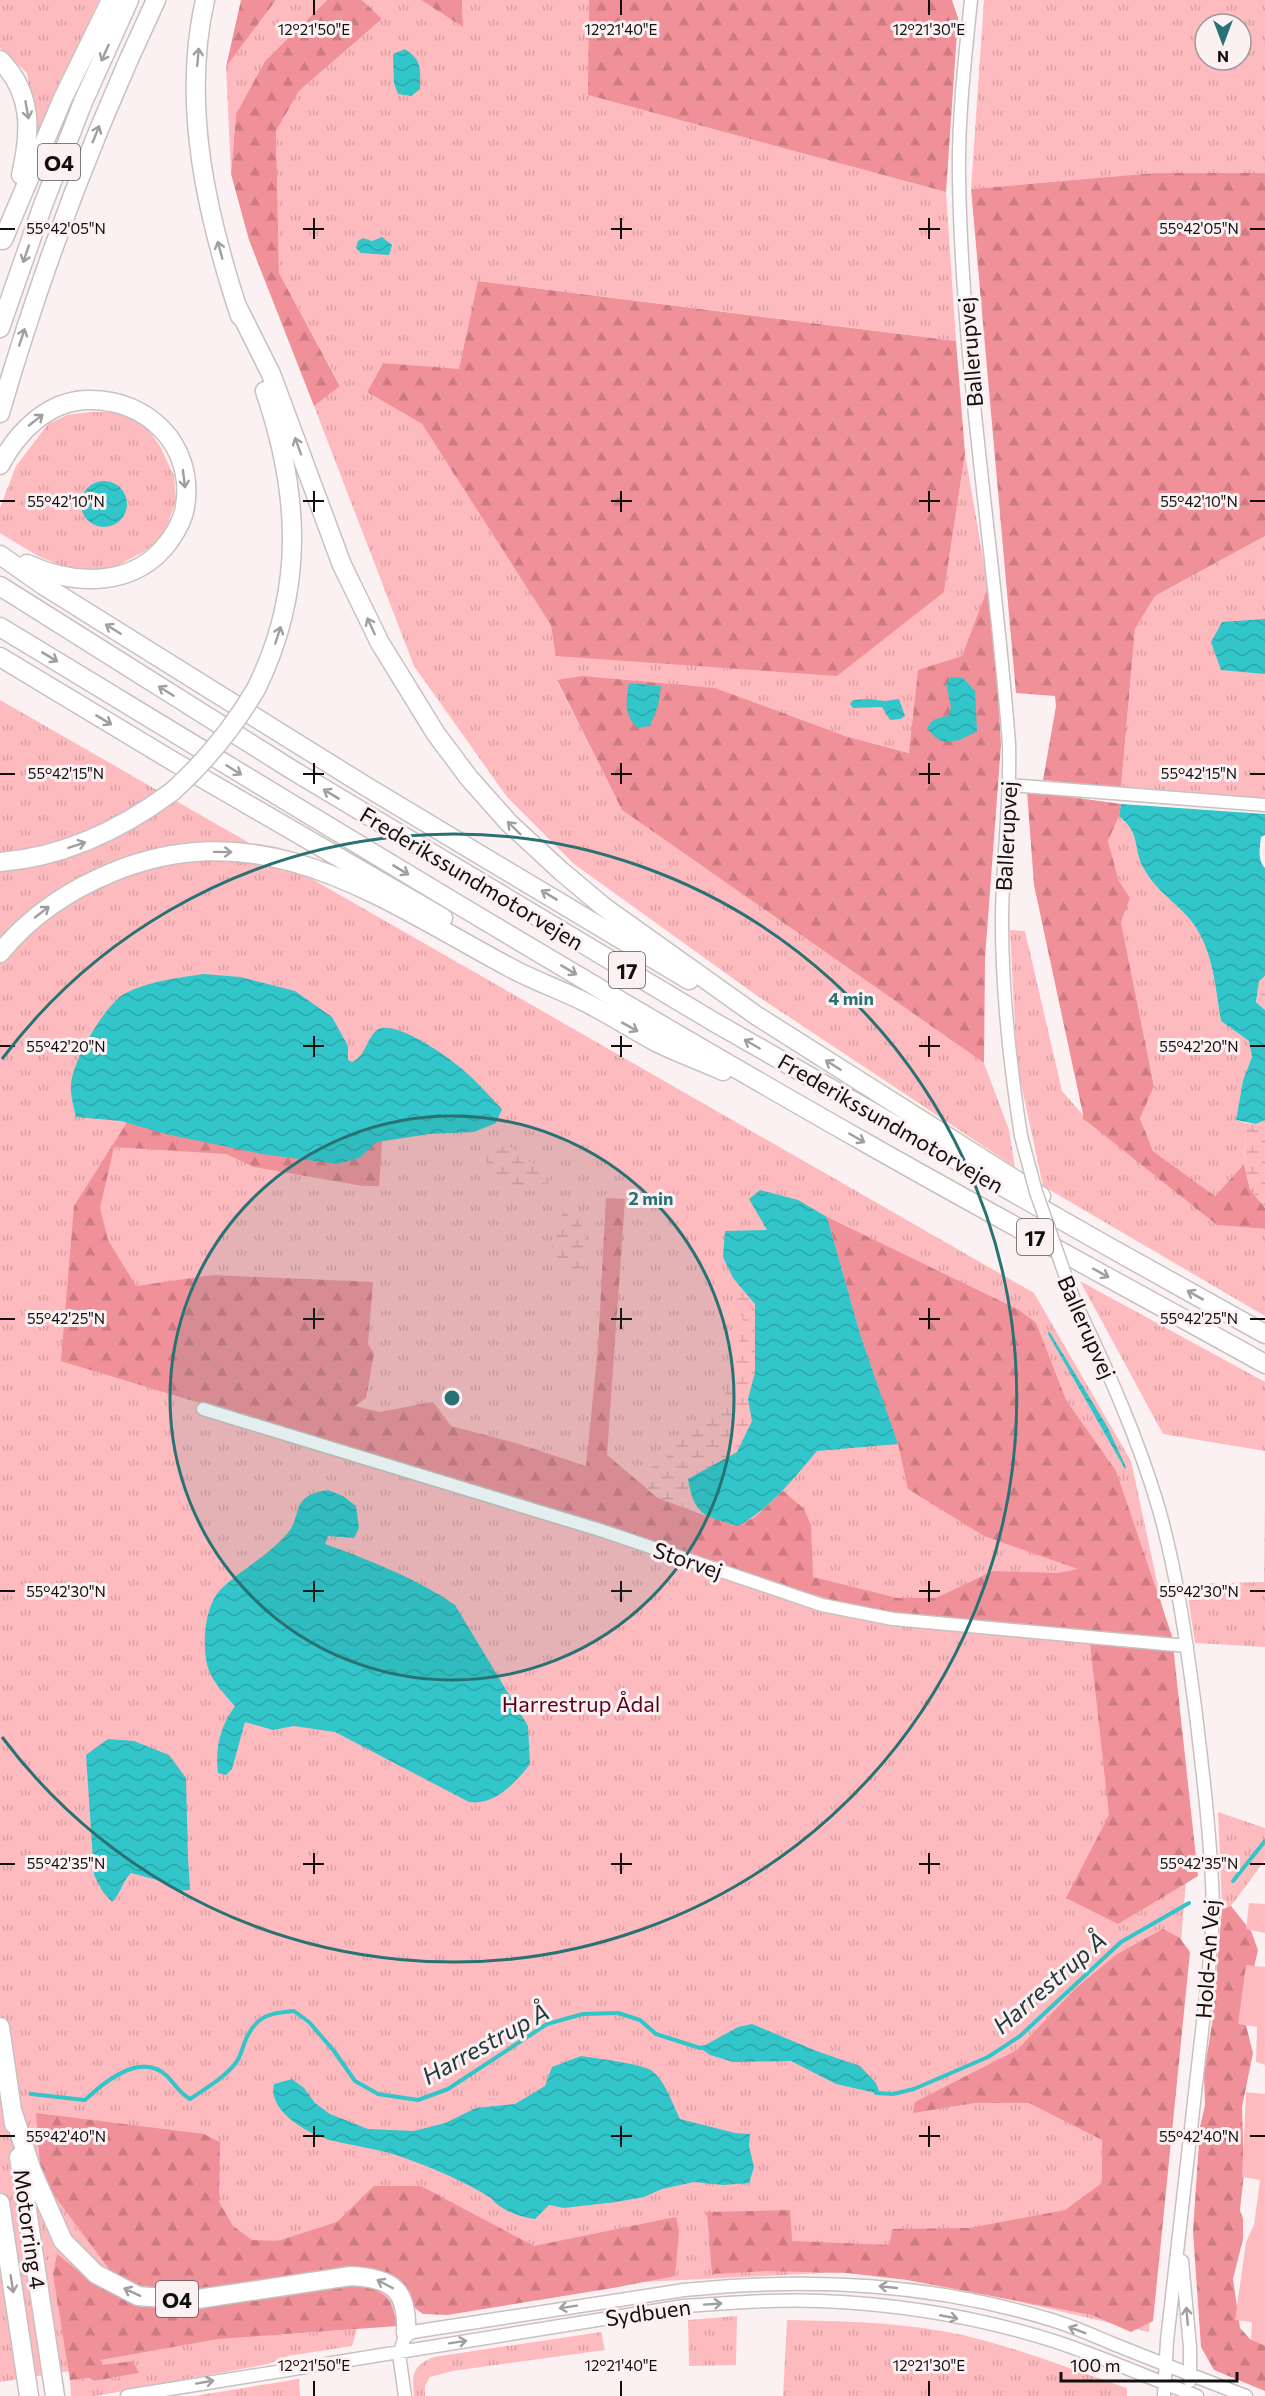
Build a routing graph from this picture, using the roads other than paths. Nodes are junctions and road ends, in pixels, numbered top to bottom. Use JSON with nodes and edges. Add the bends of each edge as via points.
{"nodes":[{"id":1,"x":111,"y":0,"type":"edge"},
{"id":2,"x":129,"y":0,"type":"edge"},
{"id":3,"x":156,"y":0,"type":"edge"},
{"id":4,"x":205,"y":0,"type":"edge"},
{"id":5,"x":971,"y":0,"type":"edge"},
{"id":6,"x":0,"y":60,"type":"edge"},
{"id":7,"x":2,"y":245,"type":"edge"},
{"id":8,"x":237,"y":306,"type":"junction"},
{"id":9,"x":0,"y":328,"type":"edge"},
{"id":10,"x":0,"y":413,"type":"edge"},
{"id":11,"x":0,"y":465,"type":"edge"},
{"id":12,"x":0,"y":553,"type":"edge"},
{"id":13,"x":0,"y":586,"type":"edge"},
{"id":14,"x":0,"y":627,"type":"edge"},
{"id":15,"x":0,"y":657,"type":"edge"},
{"id":16,"x":1010,"y":785,"type":"junction"},
{"id":17,"x":1265,"y":805,"type":"edge"},
{"id":18,"x":0,"y":862,"type":"edge"},
{"id":19,"x":0,"y":953,"type":"edge"},
{"id":20,"x":585,"y":1002,"type":"junction"},
{"id":21,"x":757,"y":1016,"type":"junction"},
{"id":22,"x":807,"y":1108,"type":"junction"},
{"id":23,"x":1109,"y":1248,"type":"junction"},
{"id":24,"x":1265,"y":1334,"type":"edge"},
{"id":25,"x":1265,"y":1364,"type":"edge"},
{"id":26,"x":203,"y":1408,"type":"dead end"},
{"id":27,"x":1187,"y":1646,"type":"junction"},
{"id":28,"x":0,"y":2027,"type":"edge"},
{"id":29,"x":13,"y":2113,"type":"junction"},
{"id":30,"x":0,"y":2203,"type":"edge"},
{"id":31,"x":1180,"y":2236,"type":"junction"},
{"id":32,"x":406,"y":2333,"type":"junction"},
{"id":33,"x":400,"y":2351,"type":"junction"},
{"id":34,"x":1165,"y":2365,"type":"junction"},
{"id":35,"x":1190,"y":2375,"type":"junction"},
{"id":36,"x":1164,"y":2390,"type":"edge"},
{"id":37,"x":1192,"y":2395,"type":"edge"},
{"id":38,"x":29,"y":2396,"type":"edge"},
{"id":39,"x":55,"y":2396,"type":"edge"},
{"id":40,"x":127,"y":2396,"type":"edge"},
{"id":41,"x":405,"y":2396,"type":"edge"},
{"id":42,"x":1246,"y":2396,"type":"edge"}],
"edges":[{"from":1,"to":7,"type":"highway","via":[[63,98]]},
{"from":2,"to":9,"type":"highway","number":"O4","one_way":true,"via":[[82,102]]},
{"from":10,"to":3,"type":"highway","number":"O4","one_way":true,"via":[[65,212]]},
{"from":8,"to":4,"type":"highway","one_way":true,"via":[[201,166],[197,63]]},
{"from":5,"to":16,"type":"street","name":"Ballerupvej","via":[[963,70],[959,175],[962,249],[1006,698]]},
{"from":6,"to":7,"type":"highway","one_way":true,"via":[[21,89],[29,126]]},
{"from":18,"to":8,"type":"highway","one_way":true,"bridge":true,"via":[[46,855],[85,842],[146,811],[199,767],[221,741],[240,716],[268,665],[291,583],[293,531],[289,484],[280,441]]},
{"from":21,"to":8,"type":"highway","one_way":true,"via":[[604,907],[561,871],[509,823],[436,734],[380,643],[342,565],[271,374]]},
{"from":11,"to":12,"type":"highway","one_way":true,"via":[[16,439],[46,412],[81,400],[102,400],[141,411],[158,424],[172,441],[186,484],[185,508],[178,528],[162,551],[131,573],[106,579],[74,579],[46,573]]},
{"from":21,"to":12,"type":"highway","one_way":true,"via":[[367,787],[43,585]]},
{"from":23,"to":13,"type":"highway","name":"Frederikssundmotorvejen","number":"17","one_way":true,"via":[[454,868]]},
{"from":14,"to":22,"type":"highway","name":"Frederikssundmotorvejen","number":"17","one_way":true,"via":[[593,985]]},
{"from":15,"to":20,"type":"highway","one_way":true},
{"from":16,"to":17,"type":"street"},
{"from":16,"to":27,"type":"street","name":"Ballerupvej","bridge":true,"via":[[1002,920],[1004,985],[1009,1062],[1021,1136],[1039,1203],[1074,1300],[1106,1368],[1154,1494],[1173,1567]]},
{"from":19,"to":20,"type":"highway","one_way":true,"via":[[18,932],[53,904],[92,881],[136,863],[175,854],[258,853],[296,861],[341,878],[530,978]]},
{"from":20,"to":22,"type":"highway","one_way":true,"via":[[657,1042]]},
{"from":23,"to":21,"type":"highway","one_way":true,"via":[[1052,1202]]},
{"from":22,"to":25,"type":"highway","name":"Frederikssundmotorvejen","number":"17","one_way":true},
{"from":24,"to":23,"type":"highway","name":"Frederikssundmotorvejen","number":"17","one_way":true},
{"from":26,"to":27,"type":"street","name":"Storvej","via":[[600,1530],[822,1605],[893,1619]]},
{"from":27,"to":31,"type":"street","name":"Hold-An Vej","via":[[1206,1794],[1213,1908]]},
{"from":28,"to":29,"type":"highway","name":"Motorring 4","number":"O4"},
{"from":32,"to":29,"type":"highway","number":"O4","one_way":true,"via":[[405,2303],[399,2294],[382,2281],[368,2277],[351,2276],[191,2300],[138,2296],[96,2274],[63,2241],[32,2171]]},
{"from":29,"to":39,"type":"highway","name":"Motorring 4","number":"O4"},
{"from":30,"to":38,"type":"highway","name":"Motorring 4","one_way":true},
{"from":31,"to":34,"type":"street","name":"Hold-An Vej"},
{"from":35,"to":31,"type":"street","name":"Hold-An Vej","one_way":true},
{"from":32,"to":33,"type":"street"},
{"from":34,"to":32,"type":"street","name":"Sydbuen","one_way":true,"via":[[1054,2321],[994,2304],[932,2291],[853,2283],[684,2290]]},
{"from":33,"to":36,"type":"street","name":"Sydbuen","one_way":true,"via":[[684,2306],[820,2301],[902,2308],[1056,2342]]},
{"from":40,"to":33,"type":"street","name":"Sydbuen","one_way":true},
{"from":33,"to":41,"type":"street"},
{"from":34,"to":35,"type":"street","name":"Sydbuen"},
{"from":34,"to":36,"type":"street","name":"Hold-An Vej"},
{"from":35,"to":37,"type":"street","name":"Hold-An Vej"},
{"from":35,"to":42,"type":"street","name":"Sydbuen"},
{"from":36,"to":37,"type":"street","name":"Sydbuen"}]}
